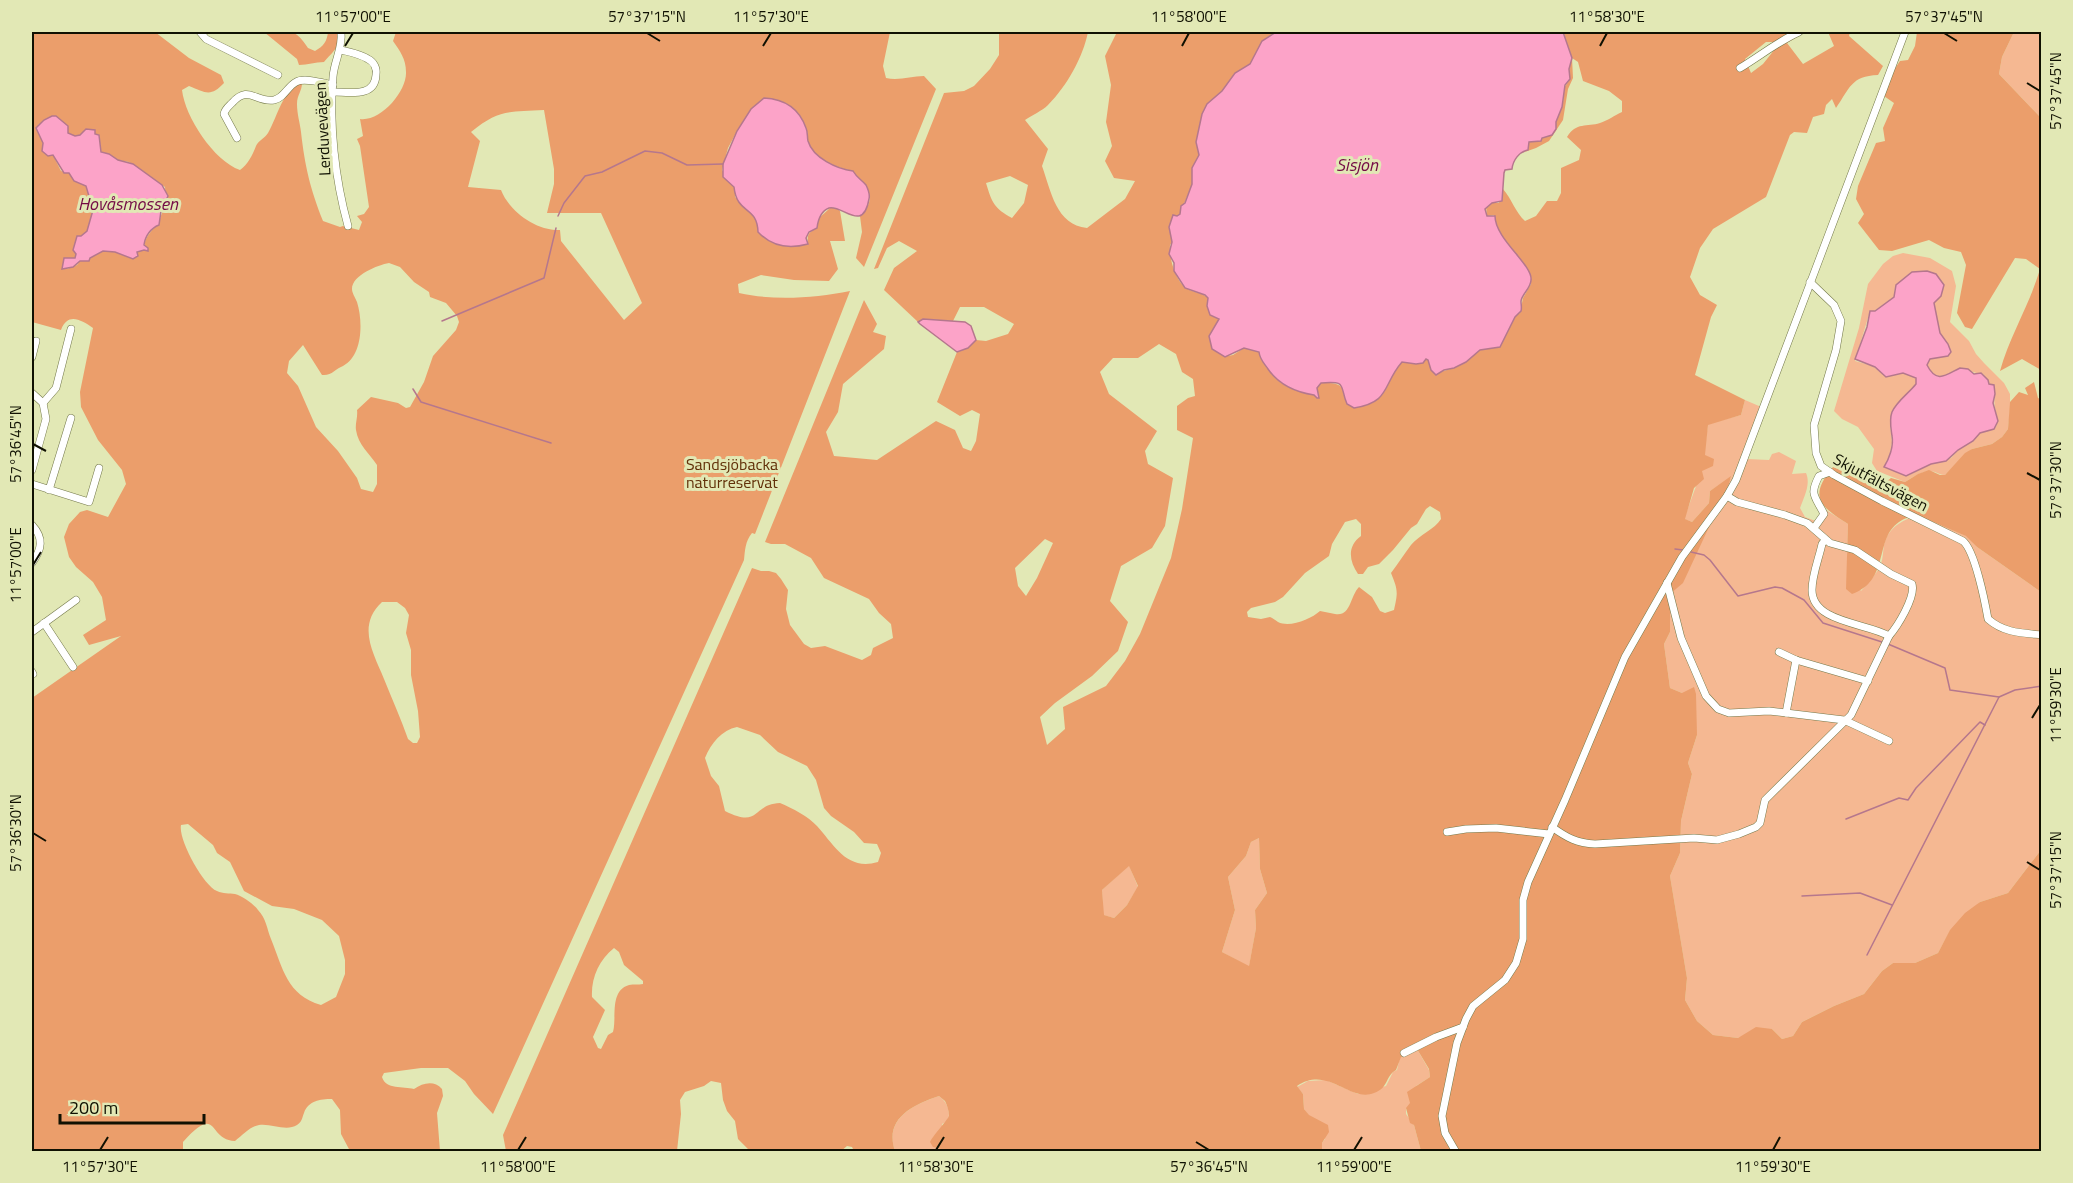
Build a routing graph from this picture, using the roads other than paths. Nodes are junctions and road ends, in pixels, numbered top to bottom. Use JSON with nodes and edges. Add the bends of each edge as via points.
{"nodes":[{"id":1,"x":200,"y":32,"type":"edge"},
{"id":2,"x":341,"y":32,"type":"edge"},
{"id":3,"x":1905,"y":32,"type":"edge"},
{"id":4,"x":1795,"y":33,"type":"edge"},
{"id":5,"x":341,"y":50,"type":"junction"},
{"id":6,"x":1740,"y":68,"type":"dead end"},
{"id":7,"x":278,"y":75,"type":"dead end"},
{"id":8,"x":333,"y":88,"type":"junction"},
{"id":9,"x":237,"y":138,"type":"dead end"},
{"id":10,"x":348,"y":226,"type":"dead end"},
{"id":11,"x":1810,"y":282,"type":"junction"},
{"id":12,"x":71,"y":329,"type":"dead end"},
{"id":13,"x":36,"y":341,"type":"dead end"},
{"id":14,"x":32,"y":357,"type":"edge"},
{"id":15,"x":32,"y":393,"type":"edge"},
{"id":16,"x":43,"y":403,"type":"junction"},
{"id":17,"x":71,"y":418,"type":"dead end"},
{"id":18,"x":99,"y":468,"type":"dead end"},
{"id":19,"x":32,"y":470,"type":"edge"},
{"id":20,"x":1830,"y":472,"type":"junction"},
{"id":21,"x":32,"y":484,"type":"edge"},
{"id":22,"x":49,"y":490,"type":"junction"},
{"id":23,"x":1727,"y":496,"type":"junction"},
{"id":24,"x":32,"y":525,"type":"edge"},
{"id":25,"x":1814,"y":528,"type":"junction"},
{"id":26,"x":1825,"y":540,"type":"junction"},
{"id":27,"x":32,"y":563,"type":"edge"},
{"id":28,"x":1667,"y":583,"type":"junction"},
{"id":29,"x":76,"y":600,"type":"dead end"},
{"id":30,"x":44,"y":623,"type":"junction"},
{"id":31,"x":32,"y":632,"type":"edge"},
{"id":32,"x":2042,"y":635,"type":"edge"},
{"id":33,"x":1889,"y":636,"type":"junction"},
{"id":34,"x":1779,"y":652,"type":"dead end"},
{"id":35,"x":1796,"y":660,"type":"junction"},
{"id":36,"x":74,"y":667,"type":"dead end"},
{"id":37,"x":1868,"y":681,"type":"junction"},
{"id":38,"x":1786,"y":713,"type":"junction"},
{"id":39,"x":1844,"y":720,"type":"junction"},
{"id":40,"x":1889,"y":741,"type":"dead end"},
{"id":41,"x":1550,"y":831,"type":"junction"},
{"id":42,"x":1447,"y":832,"type":"dead end"},
{"id":43,"x":1463,"y":1028,"type":"junction"},
{"id":44,"x":1404,"y":1053,"type":"dead end"},
{"id":45,"x":1456,"y":1152,"type":"edge"}],
"edges":[{"from":1,"to":7,"type":"street","via":[[206,39]]},
{"from":2,"to":5,"type":"street","name":"Lerduvevägen"},
{"from":3,"to":11,"type":"street"},
{"from":4,"to":6,"type":"street"},
{"from":5,"to":8,"type":"street","name":"Lerduvevägen"},
{"from":5,"to":8,"type":"street","via":[[372,61],[376,78],[365,92]]},
{"from":8,"to":9,"type":"street","via":[[300,81],[279,99],[241,94],[224,114]]},
{"from":8,"to":10,"type":"street","name":"Lerduvevägen","via":[[338,177]]},
{"from":11,"to":20,"type":"street","name":"Skjutfältsvägen","via":[[1834,305],[1841,321],[1814,425],[1817,458]]},
{"from":11,"to":23,"type":"street","via":[[1740,472]]},
{"from":12,"to":16,"type":"street","via":[[56,388]]},
{"from":13,"to":14,"type":"street"},
{"from":15,"to":16,"type":"street"},
{"from":16,"to":19,"type":"street","via":[[45,426]]},
{"from":17,"to":22,"type":"street"},
{"from":18,"to":22,"type":"street","via":[[89,502]]},
{"from":20,"to":25,"type":"street","via":[[1819,476],[1813,492],[1824,514]]},
{"from":20,"to":32,"type":"street","name":"Skjutfältsvägen","via":[[1963,541],[1970,548],[1988,619],[2023,635]]},
{"from":21,"to":22,"type":"street"},
{"from":23,"to":25,"type":"street"},
{"from":23,"to":28,"type":"street"},
{"from":24,"to":27,"type":"street","via":[[41,545]]},
{"from":25,"to":26,"type":"street"},
{"from":26,"to":33,"type":"street","via":[[1812,586],[1814,600],[1833,617]]},
{"from":26,"to":33,"type":"street","via":[[1855,550],[1912,584],[1914,591]]},
{"from":28,"to":38,"type":"street","via":[[1681,638],[1712,704],[1729,713]]},
{"from":28,"to":41,"type":"street","via":[[1625,657]]},
{"from":29,"to":30,"type":"street"},
{"from":30,"to":31,"type":"street"},
{"from":30,"to":36,"type":"street"},
{"from":33,"to":37,"type":"street"},
{"from":34,"to":35,"type":"street"},
{"from":35,"to":37,"type":"street"},
{"from":35,"to":38,"type":"street"},
{"from":37,"to":39,"type":"street","via":[[1851,715]]},
{"from":38,"to":39,"type":"street"},
{"from":39,"to":40,"type":"street"},
{"from":39,"to":41,"type":"street","via":[[1765,800],[1760,822],[1739,834],[1717,840],[1595,844],[1580,843]]},
{"from":41,"to":42,"type":"street","via":[[1496,828]]},
{"from":41,"to":43,"type":"street","via":[[1524,892],[1523,939],[1516,963],[1505,980],[1473,1006]]},
{"from":43,"to":44,"type":"street"},
{"from":43,"to":45,"type":"street","via":[[1442,1116],[1445,1133]]}]}
